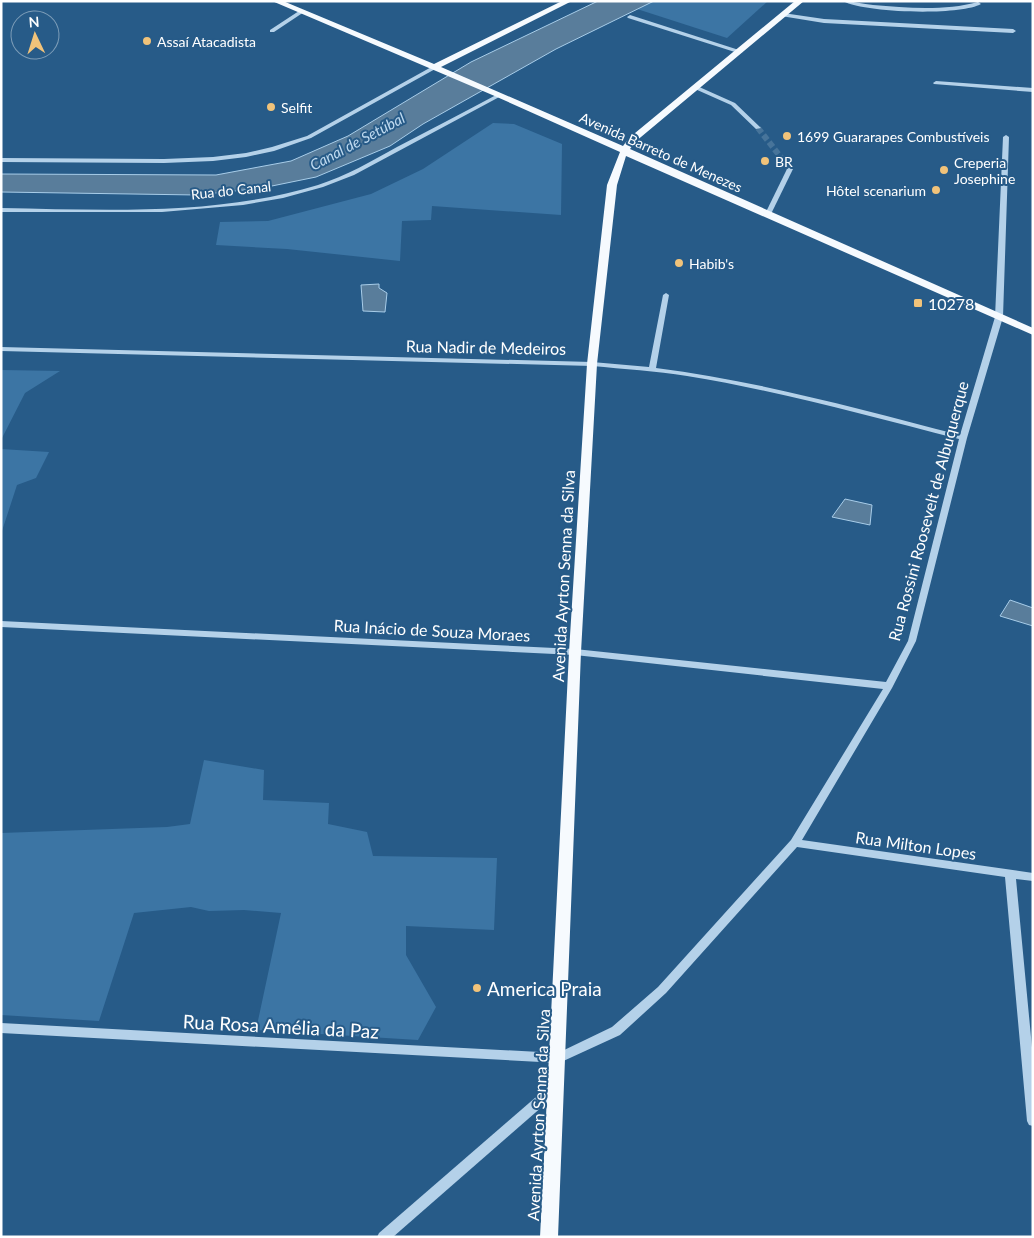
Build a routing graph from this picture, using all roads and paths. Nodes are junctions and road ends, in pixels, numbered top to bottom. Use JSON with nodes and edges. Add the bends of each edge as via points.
{"nodes":[{"id":1,"x":276,"y":1,"type":"edge"},
{"id":2,"x":568,"y":1,"type":"edge"},
{"id":3,"x":800,"y":1,"type":"edge"},
{"id":4,"x":844,"y":1,"type":"edge"},
{"id":5,"x":978,"y":4,"type":"dead end"},
{"id":6,"x":301,"y":12,"type":"junction"},
{"id":7,"x":783,"y":15,"type":"junction"},
{"id":8,"x":630,"y":17,"type":"dead end"},
{"id":9,"x":272,"y":31,"type":"dead end"},
{"id":10,"x":1013,"y":32,"type":"dead end"},
{"id":11,"x":740,"y":52,"type":"junction"},
{"id":12,"x":439,"y":69,"type":"junction"},
{"id":13,"x":936,"y":83,"type":"dead end"},
{"id":14,"x":697,"y":88,"type":"junction"},
{"id":15,"x":1033,"y":90,"type":"edge"},
{"id":16,"x":500,"y":95,"type":"junction"},
{"id":17,"x":758,"y":128,"type":"tunnel mouth"},
{"id":18,"x":1006,"y":137,"type":"dead end"},
{"id":19,"x":624,"y":150,"type":"junction"},
{"id":20,"x":1,"y":160,"type":"edge"},
{"id":21,"x":790,"y":169,"type":"dead end"},
{"id":22,"x":1,"y":210,"type":"edge"},
{"id":23,"x":768,"y":214,"type":"junction"},
{"id":24,"x":666,"y":295,"type":"dead end"},
{"id":25,"x":999,"y":318,"type":"junction"},
{"id":26,"x":1033,"y":332,"type":"edge"},
{"id":27,"x":1,"y":348,"type":"edge"},
{"id":28,"x":592,"y":364,"type":"junction"},
{"id":29,"x":652,"y":368,"type":"junction"},
{"id":30,"x":963,"y":438,"type":"junction"},
{"id":31,"x":1,"y":624,"type":"edge"},
{"id":32,"x":575,"y":652,"type":"junction"},
{"id":33,"x":889,"y":686,"type":"junction"},
{"id":34,"x":795,"y":843,"type":"junction"},
{"id":35,"x":1010,"y":874,"type":"junction"},
{"id":36,"x":1033,"y":877,"type":"edge"},
{"id":37,"x":1,"y":1028,"type":"edge"},
{"id":38,"x":559,"y":1058,"type":"junction"},
{"id":39,"x":557,"y":1086,"type":"junction"},
{"id":40,"x":1033,"y":1121,"type":"edge"},
{"id":41,"x":383,"y":1237,"type":"edge"},
{"id":42,"x":549,"y":1237,"type":"edge"}],
"edges":[{"from":1,"to":6,"type":"main road","name":"Avenida Barreto de Menezes"},
{"from":2,"to":12,"type":"main road"},
{"from":3,"to":7,"type":"main road","name":"Avenida Ayrton Senna da Silva"},
{"from":4,"to":5,"type":"street","via":[[866,7],[960,9]]},
{"from":6,"to":9,"type":"street"},
{"from":6,"to":12,"type":"main road","name":"Avenida Barreto de Menezes"},
{"from":7,"to":10,"type":"street","via":[[824,21]]},
{"from":7,"to":11,"type":"main road","name":"Avenida Ayrton Senna da Silva"},
{"from":8,"to":11,"type":"street"},
{"from":11,"to":14,"type":"main road","name":"Avenida Ayrton Senna da Silva"},
{"from":12,"to":16,"type":"main road","name":"Avenida Barreto de Menezes"},
{"from":12,"to":20,"type":"street","name":"Rua do Canal","via":[[309,136],[246,155],[164,161]]},
{"from":13,"to":15,"type":"street"},
{"from":14,"to":17,"type":"street","via":[[733,104]]},
{"from":14,"to":19,"type":"main road","name":"Avenida Ayrton Senna da Silva"},
{"from":16,"to":19,"type":"main road","name":"Avenida Barreto de Menezes"},
{"from":16,"to":22,"type":"street","name":"Rua do Canal","via":[[355,172],[323,185],[264,201],[165,209]]},
{"from":18,"to":25,"type":"street"},
{"from":19,"to":23,"type":"main road","name":"Avenida Barreto de Menezes"},
{"from":19,"to":28,"type":"main road","name":"Avenida Ayrton Senna da Silva","via":[[612,185]]},
{"from":21,"to":23,"type":"street"},
{"from":23,"to":25,"type":"main road","name":"Avenida Barreto de Menezes"},
{"from":24,"to":29,"type":"street"},
{"from":25,"to":26,"type":"main road","name":"Avenida Barreto de Menezes"},
{"from":25,"to":30,"type":"street","name":"Rua Rossini Roosevelt de Albuquerque"},
{"from":27,"to":28,"type":"street","name":"Rua Nadir de Medeiros"},
{"from":28,"to":29,"type":"street","name":"Rua Nadir de Medeiros"},
{"from":28,"to":32,"type":"main road","name":"Avenida Ayrton Senna da Silva"},
{"from":29,"to":30,"type":"street","name":"Rua Nadir de Medeiros","via":[[782,392]]},
{"from":30,"to":33,"type":"street","name":"Rua Rossini Roosevelt de Albuquerque","via":[[912,641]]},
{"from":31,"to":32,"type":"street","name":"Rua Inácio de Souza Moraes"},
{"from":32,"to":33,"type":"street","name":"Rua Inácio de Souza Moraes"},
{"from":32,"to":38,"type":"main road","name":"Avenida Ayrton Senna da Silva"},
{"from":33,"to":34,"type":"street","name":"Rua Rossini Roosevelt de Albuquerque"},
{"from":34,"to":35,"type":"street","name":"Rua Milton Lopes"},
{"from":34,"to":38,"type":"street","name":"Rua Rossini Roosevelt de Albuquerque","via":[[662,990],[616,1031]]},
{"from":35,"to":36,"type":"street","name":"Rua Milton Lopes"},
{"from":35,"to":40,"type":"street"},
{"from":37,"to":38,"type":"street","name":"Rua Rosa Amélia da Paz"},
{"from":38,"to":39,"type":"main road","name":"Avenida Ayrton Senna da Silva"},
{"from":39,"to":41,"type":"street"},
{"from":39,"to":42,"type":"main road","name":"Avenida Ayrton Senna da Silva"}]}
